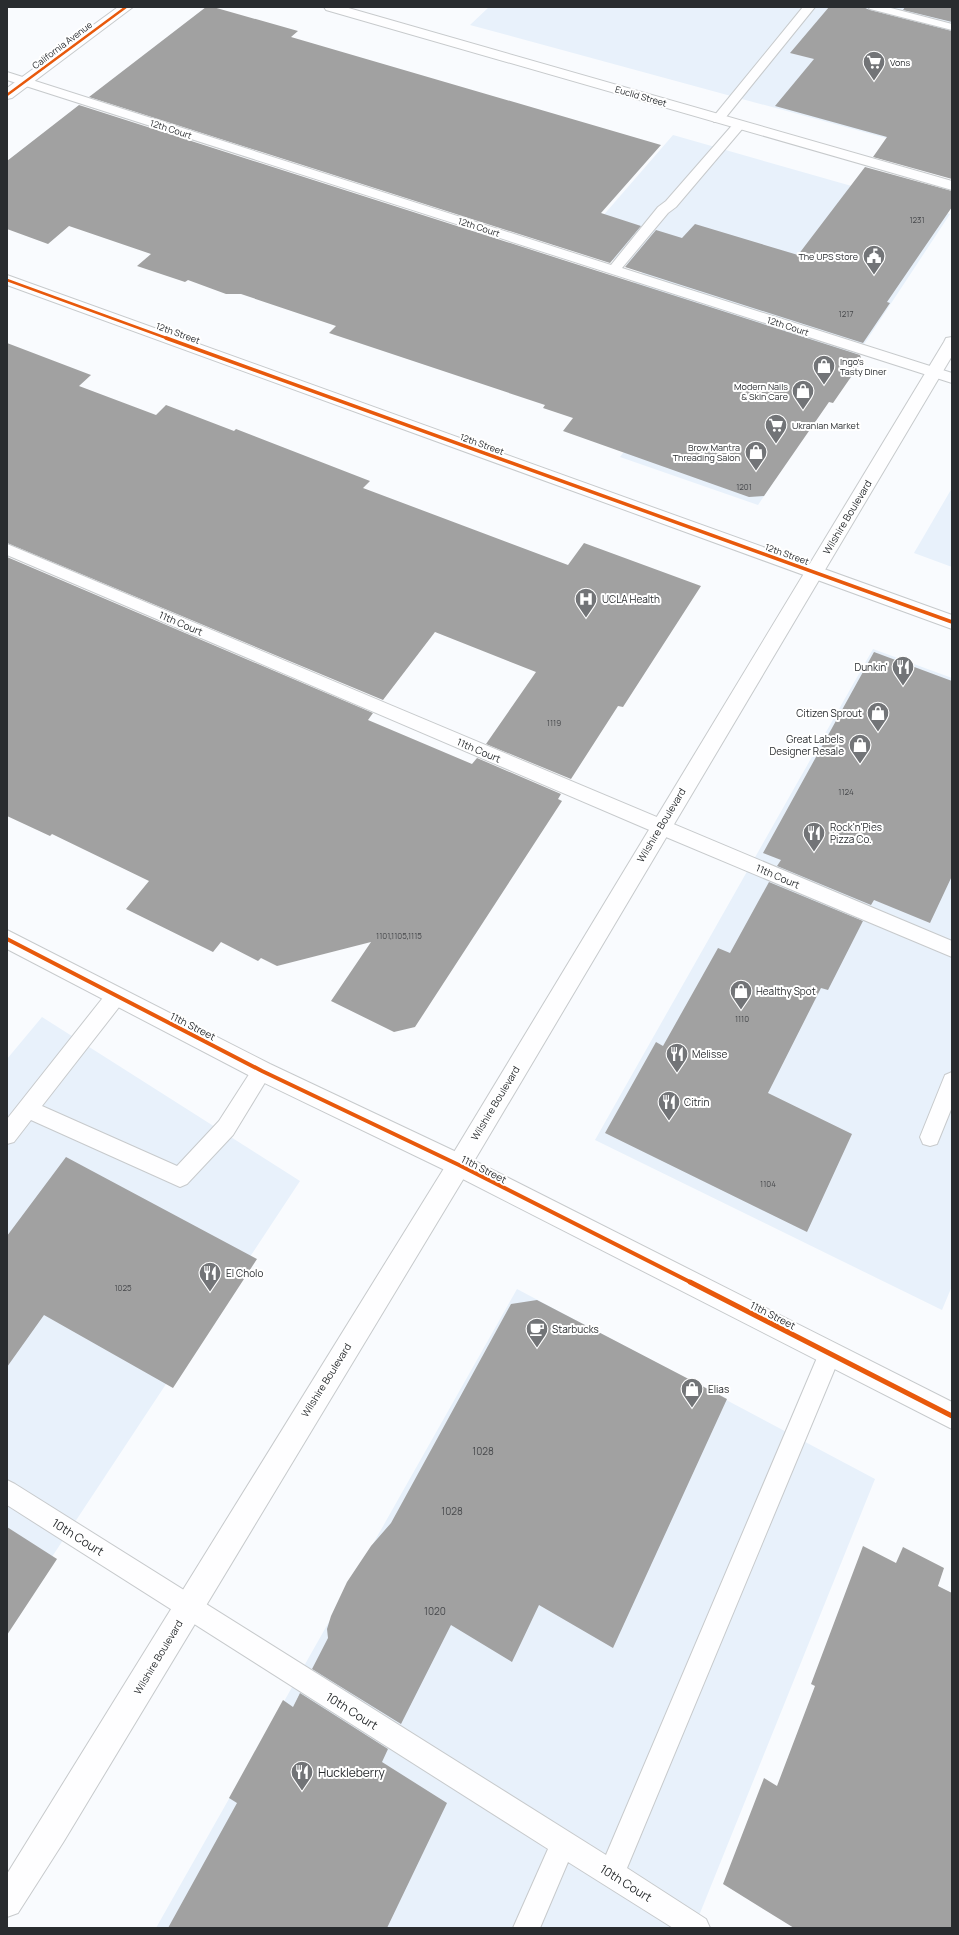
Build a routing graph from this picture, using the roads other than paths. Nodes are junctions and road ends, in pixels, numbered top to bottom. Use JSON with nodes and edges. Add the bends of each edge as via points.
{"nodes":[{"id":1,"x":126,"y":7,"type":"edge"},
{"id":2,"x":331,"y":7,"type":"edge"},
{"id":3,"x":808,"y":7,"type":"edge"},
{"id":4,"x":874,"y":7,"type":"edge"},
{"id":5,"x":952,"y":27,"type":"edge"},
{"id":6,"x":7,"y":76,"type":"edge"},
{"id":7,"x":25,"y":82,"type":"junction"},
{"id":8,"x":7,"y":95,"type":"edge"},
{"id":9,"x":718,"y":119,"type":"junction"},
{"id":10,"x":739,"y":125,"type":"junction"},
{"id":11,"x":952,"y":186,"type":"edge"},
{"id":12,"x":614,"y":270,"type":"junction"},
{"id":13,"x":7,"y":280,"type":"edge"},
{"id":14,"x":952,"y":342,"type":"edge"},
{"id":15,"x":934,"y":372,"type":"junction"},
{"id":16,"x":952,"y":378,"type":"edge"},
{"id":17,"x":7,"y":549,"type":"edge"},
{"id":18,"x":815,"y":572,"type":"junction"},
{"id":19,"x":952,"y":622,"type":"edge"},
{"id":20,"x":660,"y":827,"type":"junction"},
{"id":21,"x":7,"y":939,"type":"edge"},
{"id":22,"x":952,"y":949,"type":"edge"},
{"id":23,"x":116,"y":996,"type":"junction"},
{"id":24,"x":262,"y":1071,"type":"junction"},
{"id":25,"x":952,"y":1081,"type":"edge"},
{"id":26,"x":27,"y":1109,"type":"junction"},
{"id":27,"x":7,"y":1135,"type":"edge"},
{"id":28,"x":930,"y":1137,"type":"dead end"},
{"id":29,"x":459,"y":1165,"type":"junction"},
{"id":30,"x":830,"y":1354,"type":"junction"},
{"id":31,"x":952,"y":1416,"type":"edge"},
{"id":32,"x":7,"y":1492,"type":"edge"},
{"id":33,"x":188,"y":1608,"type":"junction"},
{"id":34,"x":563,"y":1844,"type":"junction"},
{"id":35,"x":611,"y":1874,"type":"junction"},
{"id":36,"x":7,"y":1902,"type":"edge"},
{"id":37,"x":526,"y":1928,"type":"edge"},
{"id":38,"x":697,"y":1928,"type":"edge"}],
"edges":[{"from":1,"to":7,"type":"street","name":"California Avenue"},
{"from":2,"to":9,"type":"street","name":"Euclid Street"},
{"from":3,"to":9,"type":"lane"},
{"from":4,"to":5,"type":"lane"},
{"from":6,"to":7,"type":"lane","name":"12th Court"},
{"from":7,"to":8,"type":"street","name":"California Avenue"},
{"from":7,"to":12,"type":"lane","name":"12th Court"},
{"from":9,"to":10,"type":"street","name":"Euclid Street"},
{"from":10,"to":11,"type":"street","name":"Euclid Street"},
{"from":10,"to":12,"type":"lane","via":[[663,210]]},
{"from":12,"to":15,"type":"lane","name":"12th Court"},
{"from":13,"to":18,"type":"street","name":"12th Street"},
{"from":14,"to":15,"type":"street","name":"Wilshire Boulevard"},
{"from":15,"to":16,"type":"lane","name":"12th Court"},
{"from":15,"to":18,"type":"street","name":"Wilshire Boulevard"},
{"from":17,"to":20,"type":"lane","name":"11th Court"},
{"from":18,"to":19,"type":"street","name":"12th Street"},
{"from":18,"to":20,"type":"street","name":"Wilshire Boulevard"},
{"from":20,"to":22,"type":"lane","name":"11th Court"},
{"from":20,"to":29,"type":"street","name":"Wilshire Boulevard"},
{"from":21,"to":23,"type":"street","name":"11th Street"},
{"from":23,"to":24,"type":"street","name":"11th Street"},
{"from":23,"to":26,"type":"lane"},
{"from":24,"to":26,"type":"lane","via":[[226,1128],[180,1177]]},
{"from":24,"to":29,"type":"street","name":"11th Street"},
{"from":25,"to":28,"type":"lane"},
{"from":26,"to":27,"type":"lane"},
{"from":29,"to":30,"type":"street","name":"11th Street"},
{"from":29,"to":33,"type":"street","name":"Wilshire Boulevard"},
{"from":30,"to":31,"type":"street","name":"11th Street"},
{"from":30,"to":35,"type":"lane"},
{"from":32,"to":33,"type":"lane","name":"10th Court"},
{"from":33,"to":34,"type":"lane","name":"10th Court"},
{"from":33,"to":36,"type":"street","name":"Wilshire Boulevard"},
{"from":34,"to":35,"type":"lane","name":"10th Court"},
{"from":34,"to":37,"type":"lane"},
{"from":35,"to":38,"type":"lane","name":"10th Court"}]}
